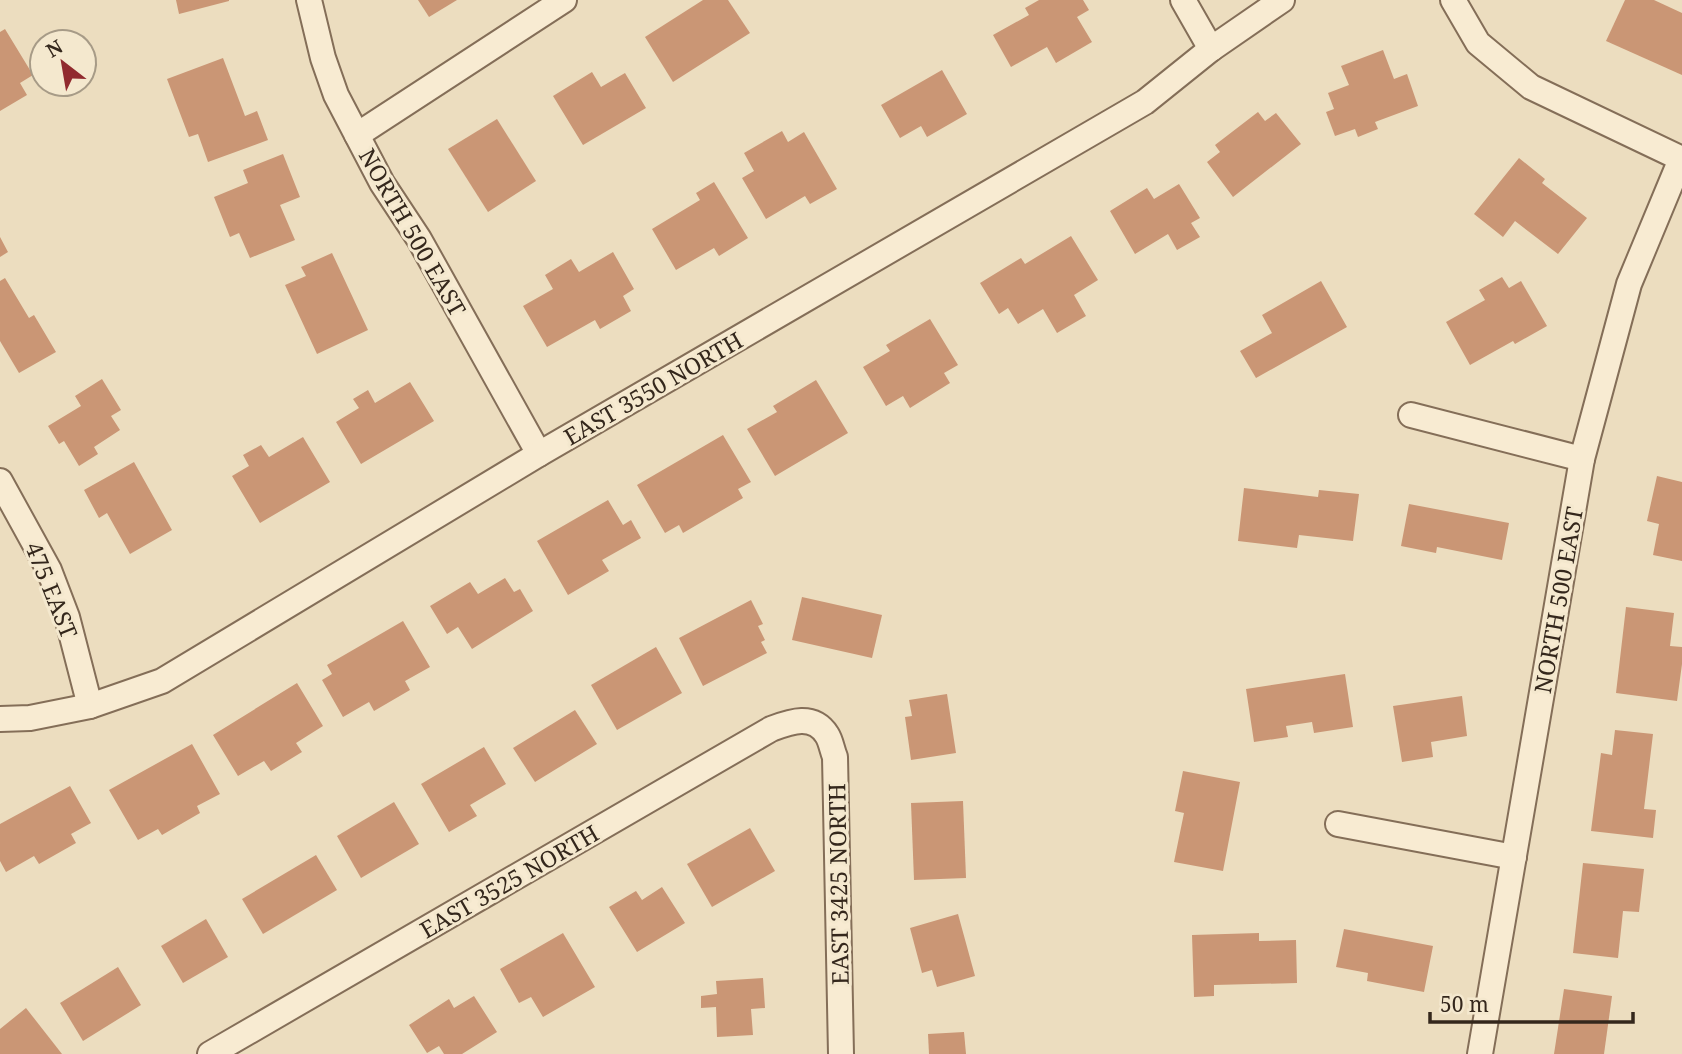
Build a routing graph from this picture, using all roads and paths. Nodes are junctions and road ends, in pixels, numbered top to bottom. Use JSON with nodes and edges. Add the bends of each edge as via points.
{"nodes":[{"id":1,"x":309,"y":0,"type":"edge"},
{"id":2,"x":564,"y":0,"type":"edge"},
{"id":3,"x":1183,"y":0,"type":"edge"},
{"id":4,"x":1282,"y":0,"type":"edge"},
{"id":5,"x":1453,"y":0,"type":"edge"},
{"id":6,"x":1211,"y":49,"type":"junction"},
{"id":7,"x":357,"y":135,"type":"junction"},
{"id":8,"x":1681,"y":159,"type":"edge"},
{"id":9,"x":1411,"y":415,"type":"dead end"},
{"id":10,"x":539,"y":454,"type":"junction"},
{"id":11,"x":1582,"y":459,"type":"junction"},
{"id":12,"x":0,"y":481,"type":"edge"},
{"id":13,"x":90,"y":706,"type":"junction"},
{"id":14,"x":0,"y":719,"type":"edge"},
{"id":15,"x":812,"y":722,"type":"joint"},
{"id":16,"x":1338,"y":824,"type":"dead end"},
{"id":17,"x":1514,"y":857,"type":"junction"},
{"id":18,"x":210,"y":1054,"type":"edge"},
{"id":19,"x":842,"y":1054,"type":"edge"},
{"id":20,"x":1480,"y":1054,"type":"edge"}],
"edges":[{"from":1,"to":7,"type":"street","name":"NORTH 500 EAST","via":[[336,95]]},
{"from":2,"to":7,"type":"street"},
{"from":3,"to":6,"type":"street"},
{"from":4,"to":6,"type":"street","name":"EAST 3550 NORTH"},
{"from":5,"to":8,"type":"street","via":[[1478,43],[1531,87]]},
{"from":6,"to":10,"type":"street","name":"EAST 3550 NORTH","via":[[1145,102]]},
{"from":7,"to":10,"type":"street","name":"NORTH 500 EAST"},
{"from":8,"to":11,"type":"street","name":"NORTH 500 EAST","via":[[1629,284]]},
{"from":9,"to":11,"type":"street"},
{"from":10,"to":13,"type":"street","name":"EAST 3550 NORTH","via":[[162,681]]},
{"from":11,"to":17,"type":"street","name":"NORTH 500 EAST"},
{"from":12,"to":13,"type":"street","name":"475 EAST","via":[[63,605]]},
{"from":13,"to":14,"type":"street","name":"EAST 3550 NORTH"},
{"from":15,"to":18,"type":"street","name":"EAST 3525 NORTH","via":[[793,721],[771,729]]},
{"from":15,"to":19,"type":"street","name":"EAST 3425 NORTH","via":[[826,734],[835,757]]},
{"from":16,"to":17,"type":"street"},
{"from":17,"to":20,"type":"street","name":"NORTH 500 EAST"}]}
